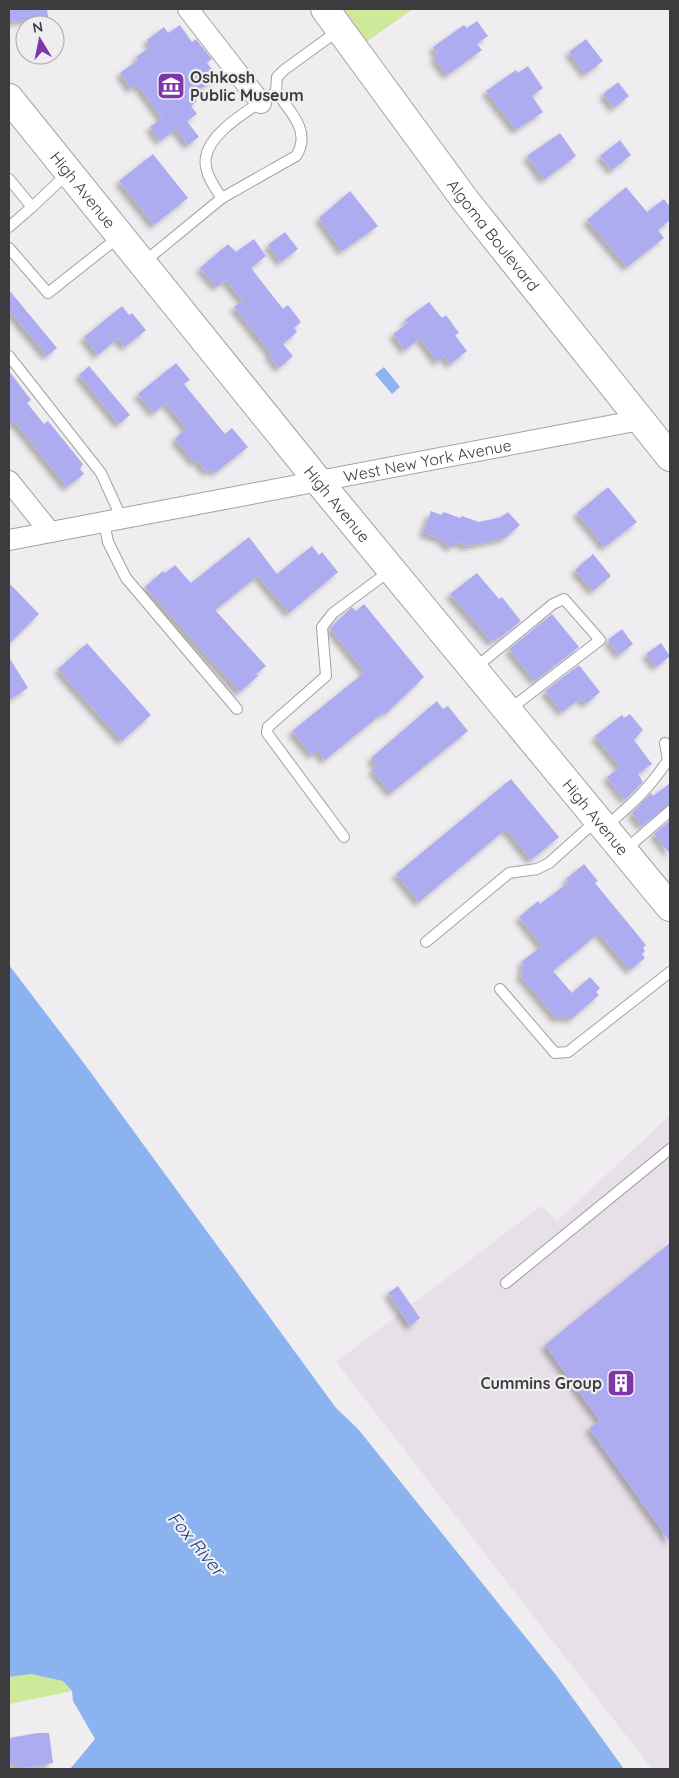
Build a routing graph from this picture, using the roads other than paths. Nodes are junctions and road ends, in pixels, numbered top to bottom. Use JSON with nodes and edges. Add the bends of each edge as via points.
{"nodes":[{"id":1,"x":188,"y":9,"type":"edge"},
{"id":2,"x":333,"y":19,"type":"edge"},
{"id":3,"x":269,"y":97,"type":"junction"},
{"id":4,"x":9,"y":98,"type":"edge"},
{"id":5,"x":69,"y":172,"type":"junction"},
{"id":6,"x":9,"y":179,"type":"edge"},
{"id":7,"x":222,"y":198,"type":"junction"},
{"id":8,"x":32,"y":207,"type":"junction"},
{"id":9,"x":9,"y":227,"type":"edge"},
{"id":10,"x":121,"y":235,"type":"junction"},
{"id":11,"x":9,"y":248,"type":"edge"},
{"id":12,"x":143,"y":262,"type":"junction"},
{"id":13,"x":9,"y":356,"type":"edge"},
{"id":14,"x":659,"y":438,"type":"edge"},
{"id":15,"x":9,"y":482,"type":"edge"},
{"id":16,"x":320,"y":482,"type":"junction"},
{"id":17,"x":113,"y":521,"type":"junction"},
{"id":18,"x":50,"y":532,"type":"junction"},
{"id":19,"x":9,"y":540,"type":"edge"},
{"id":20,"x":393,"y":569,"type":"junction"},
{"id":21,"x":475,"y":668,"type":"junction"},
{"id":22,"x":237,"y":709,"type":"dead end"},
{"id":23,"x":509,"y":710,"type":"junction"},
{"id":24,"x":665,"y":743,"type":"dead end"},
{"id":25,"x":670,"y":811,"type":"edge"},
{"id":26,"x":602,"y":823,"type":"junction"},
{"id":27,"x":344,"y":837,"type":"dead end"},
{"id":28,"x":624,"y":850,"type":"junction"},
{"id":29,"x":670,"y":907,"type":"edge"},
{"id":30,"x":426,"y":942,"type":"dead end"},
{"id":31,"x":670,"y":972,"type":"edge"},
{"id":32,"x":500,"y":989,"type":"dead end"},
{"id":33,"x":670,"y":1148,"type":"edge"},
{"id":34,"x":506,"y":1282,"type":"dead end"}],
"edges":[{"from":1,"to":3,"type":"street"},
{"from":2,"to":3,"type":"lane","via":[[278,77]]},
{"from":2,"to":14,"type":"main road","name":"Algoma Boulevard","via":[[465,200]]},
{"from":3,"to":7,"type":"lane","via":[[221,131],[207,151],[208,175]]},
{"from":3,"to":7,"type":"lane","via":[[300,126],[302,148],[287,162]]},
{"from":4,"to":5,"type":"main road","name":"High Avenue"},
{"from":5,"to":8,"type":"lane"},
{"from":5,"to":10,"type":"main road","name":"High Avenue"},
{"from":6,"to":8,"type":"lane"},
{"from":7,"to":12,"type":"lane"},
{"from":8,"to":9,"type":"lane"},
{"from":10,"to":11,"type":"lane","via":[[48,293]]},
{"from":10,"to":12,"type":"main road","name":"High Avenue"},
{"from":12,"to":16,"type":"main road","name":"High Avenue"},
{"from":13,"to":17,"type":"lane","via":[[101,473]]},
{"from":14,"to":16,"type":"street","name":"West New York Avenue"},
{"from":15,"to":18,"type":"street"},
{"from":16,"to":17,"type":"street","name":"West New York Avenue"},
{"from":16,"to":20,"type":"main road","name":"High Avenue"},
{"from":17,"to":18,"type":"street","name":"West New York Avenue"},
{"from":17,"to":22,"type":"lane","via":[[108,542],[126,578]]},
{"from":18,"to":19,"type":"street","name":"West New York Avenue"},
{"from":20,"to":21,"type":"main road","name":"High Avenue"},
{"from":20,"to":27,"type":"lane","via":[[333,613],[322,627],[326,676],[268,727],[267,733]]},
{"from":21,"to":23,"type":"main road","name":"High Avenue"},
{"from":21,"to":23,"type":"lane","via":[[553,604],[564,599],[600,640]]},
{"from":23,"to":26,"type":"main road","name":"High Avenue"},
{"from":24,"to":26,"type":"lane","via":[[668,760],[643,795]]},
{"from":25,"to":28,"type":"lane"},
{"from":26,"to":28,"type":"main road","name":"High Avenue"},
{"from":26,"to":30,"type":"lane","via":[[549,863],[536,869],[509,873]]},
{"from":28,"to":29,"type":"main road","name":"High Avenue"},
{"from":31,"to":32,"type":"lane","via":[[568,1052],[555,1053]]},
{"from":33,"to":34,"type":"lane"}]}
